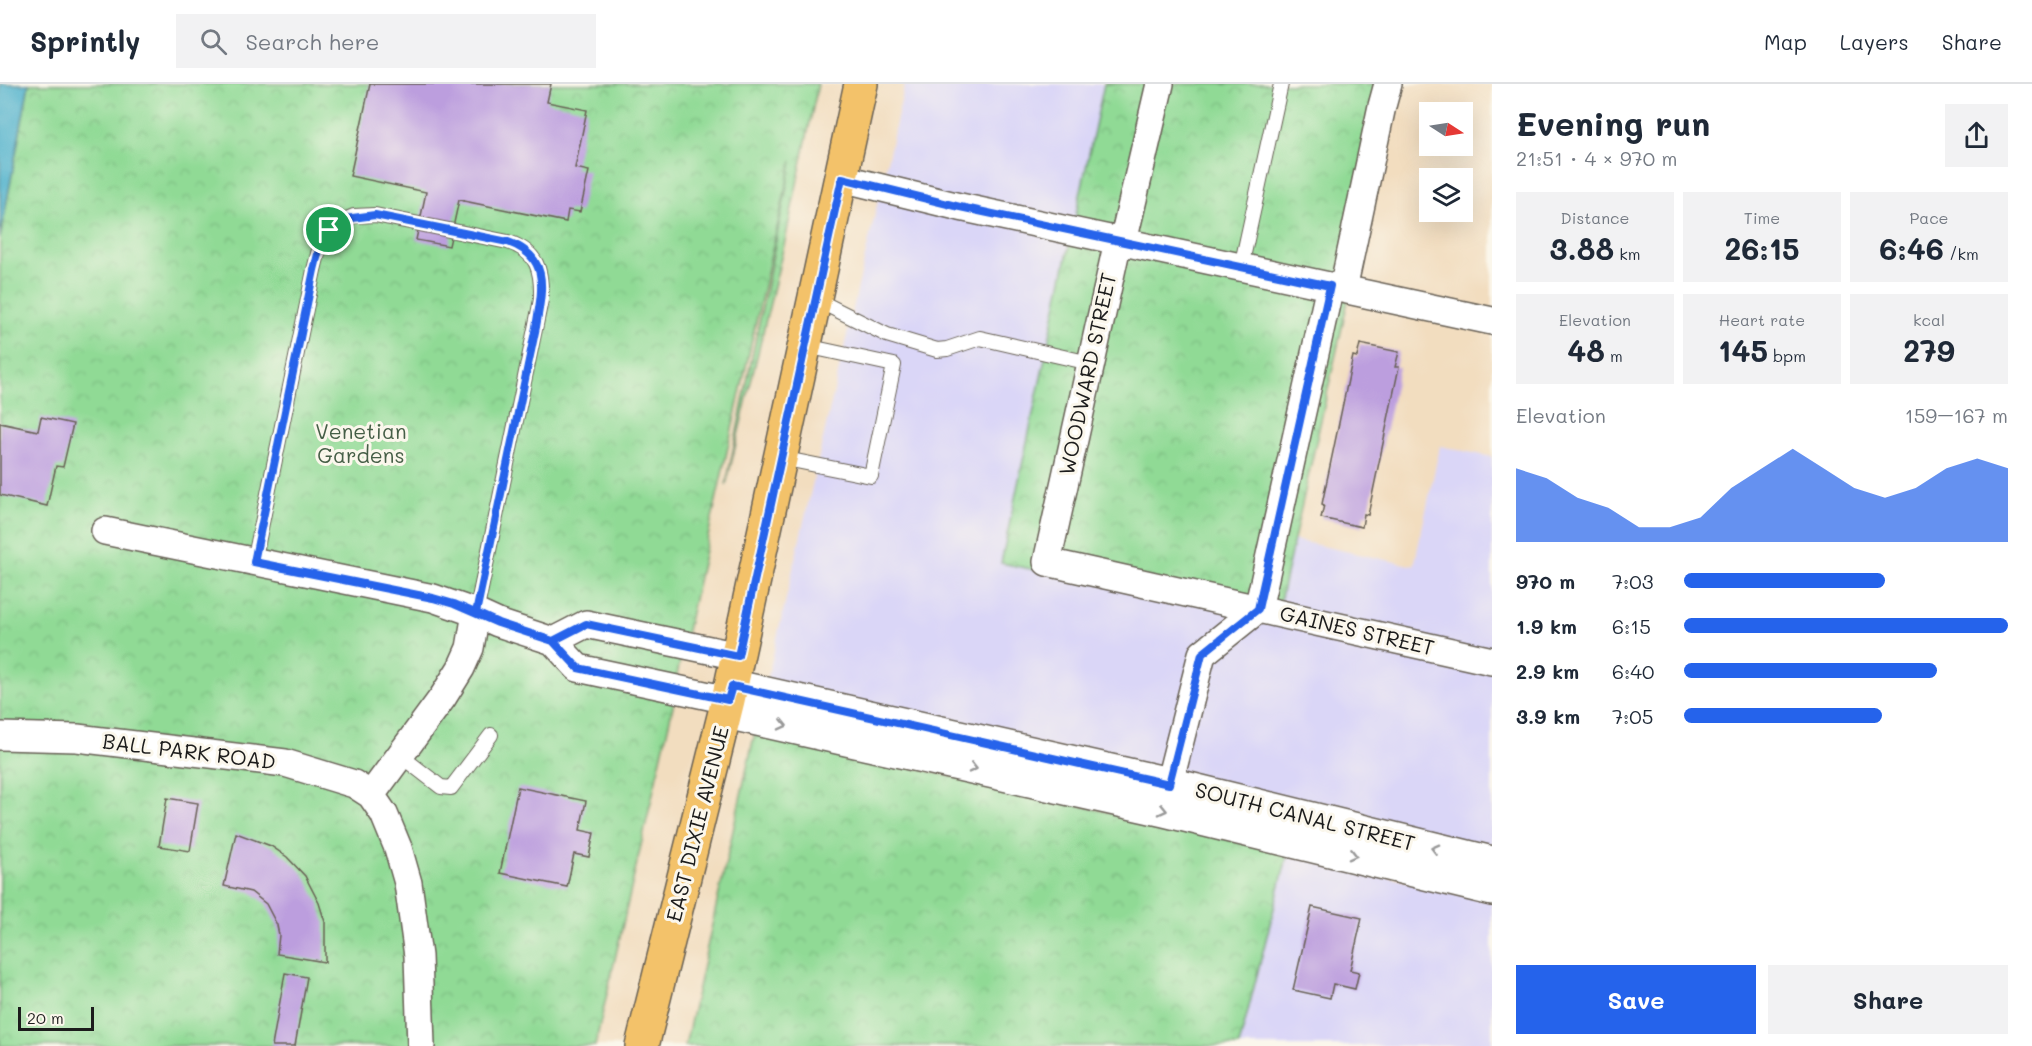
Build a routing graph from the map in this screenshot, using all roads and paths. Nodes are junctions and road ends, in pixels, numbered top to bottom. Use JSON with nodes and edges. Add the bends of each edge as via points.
{"nodes":[{"id":1,"x":861,"y":84,"type":"edge"},
{"id":2,"x":1160,"y":84,"type":"edge"},
{"id":3,"x":1281,"y":84,"type":"edge"},
{"id":4,"x":1388,"y":84,"type":"edge"},
{"id":5,"x":842,"y":178,"type":"junction"},
{"id":6,"x":1118,"y":241,"type":"junction"},
{"id":7,"x":1241,"y":267,"type":"junction"},
{"id":8,"x":1337,"y":288,"type":"junction"},
{"id":9,"x":815,"y":299,"type":"junction"},
{"id":10,"x":1492,"y":321,"type":"edge"},
{"id":11,"x":806,"y":346,"type":"junction"},
{"id":12,"x":1090,"y":363,"type":"junction"},
{"id":13,"x":781,"y":458,"type":"junction"},
{"id":14,"x":105,"y":531,"type":"dead end"},
{"id":15,"x":254,"y":562,"type":"junction"},
{"id":16,"x":1047,"y":562,"type":"joint"},
{"id":17,"x":1258,"y":609,"type":"junction"},
{"id":18,"x":476,"y":613,"type":"junction"},
{"id":19,"x":553,"y":641,"type":"junction"},
{"id":20,"x":1492,"y":661,"type":"edge"},
{"id":21,"x":731,"y":688,"type":"junction"},
{"id":22,"x":491,"y":735,"type":"dead end"},
{"id":23,"x":0,"y":736,"type":"edge"},
{"id":24,"x":401,"y":756,"type":"junction"},
{"id":25,"x":1169,"y":784,"type":"junction"},
{"id":26,"x":371,"y":795,"type":"junction"},
{"id":27,"x":1492,"y":863,"type":"edge"},
{"id":28,"x":1492,"y":889,"type":"edge"},
{"id":29,"x":421,"y":1046,"type":"edge"},
{"id":30,"x":642,"y":1046,"type":"edge"}],
"edges":[{"from":1,"to":5,"type":"main road","name":"EAST DIXIE AVENUE"},
{"from":2,"to":6,"type":"street","name":"WOODWARD STREET","via":[[1126,229]]},
{"from":3,"to":7,"type":"lane"},
{"from":4,"to":8,"type":"street"},
{"from":5,"to":6,"type":"street"},
{"from":5,"to":9,"type":"main road","name":"EAST DIXIE AVENUE"},
{"from":6,"to":7,"type":"street"},
{"from":6,"to":12,"type":"street","name":"WOODWARD STREET"},
{"from":7,"to":8,"type":"street"},
{"from":8,"to":10,"type":"street"},
{"from":8,"to":17,"type":"street"},
{"from":9,"to":11,"type":"main road","name":"EAST DIXIE AVENUE"},
{"from":9,"to":12,"type":"lane","via":[[887,335],[937,350],[980,338]]},
{"from":11,"to":13,"type":"main road","name":"EAST DIXIE AVENUE"},
{"from":11,"to":13,"type":"lane","via":[[894,365],[871,476]]},
{"from":12,"to":16,"type":"street","name":"WOODWARD STREET"},
{"from":13,"to":21,"type":"main road","name":"EAST DIXIE AVENUE"},
{"from":14,"to":15,"type":"street"},
{"from":15,"to":18,"type":"street","via":[[433,598]]},
{"from":15,"to":18,"type":"lane","via":[[314,270],[329,230],[345,219],[375,215],[508,242],[528,251],[535,261],[540,271],[541,300]]},
{"from":16,"to":17,"type":"street","name":"GAINES STREET"},
{"from":17,"to":20,"type":"street","name":"GAINES STREET"},
{"from":17,"to":25,"type":"street","via":[[1202,654]]},
{"from":18,"to":19,"type":"street"},
{"from":18,"to":24,"type":"street","via":[[470,648],[461,668]]},
{"from":19,"to":21,"type":"street","via":[[578,668]]},
{"from":19,"to":21,"type":"street","via":[[586,624]]},
{"from":21,"to":25,"type":"street","name":"SOUTH CANAL STREET"},
{"from":21,"to":28,"type":"street","one_way":true,"via":[[1164,810]]},
{"from":21,"to":30,"type":"main road","name":"EAST DIXIE AVENUE"},
{"from":22,"to":24,"type":"lane","via":[[451,788],[441,787]]},
{"from":23,"to":26,"type":"street","name":"BALL PARK ROAD","via":[[76,738],[285,763],[354,784]]},
{"from":24,"to":26,"type":"street"},
{"from":27,"to":25,"type":"street","name":"SOUTH CANAL STREET","one_way":true},
{"from":26,"to":29,"type":"street","via":[[384,814],[408,883],[418,956]]}]}
